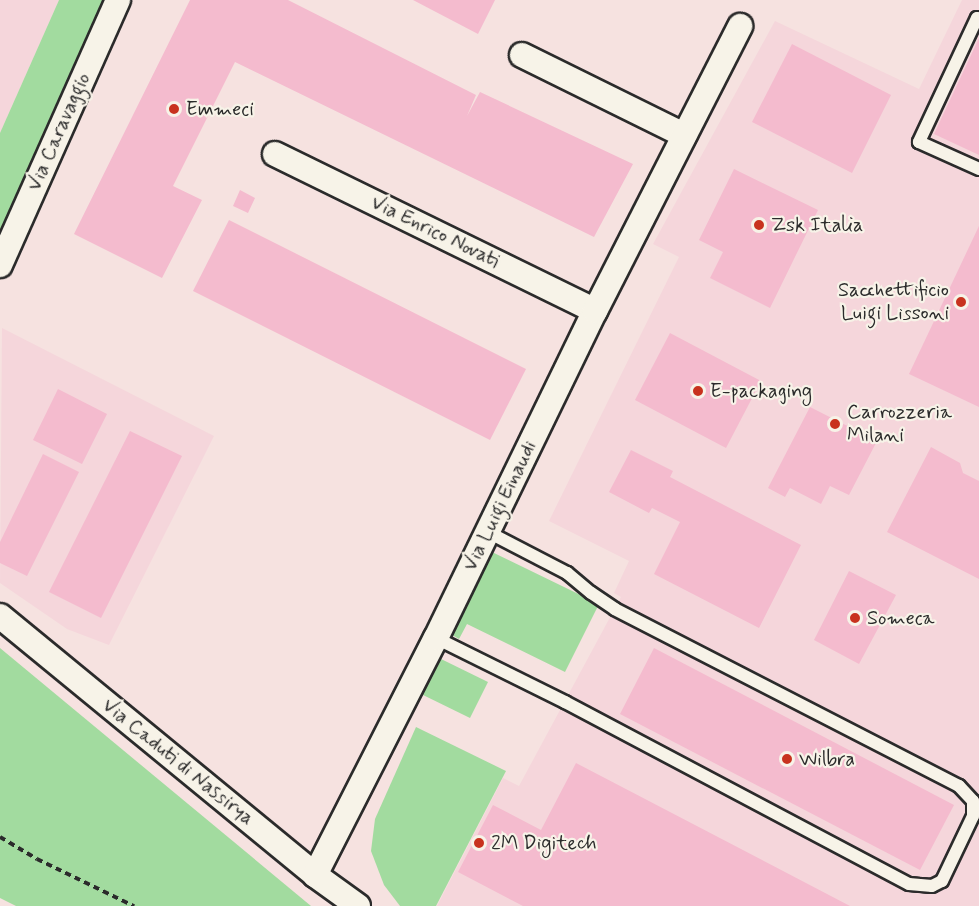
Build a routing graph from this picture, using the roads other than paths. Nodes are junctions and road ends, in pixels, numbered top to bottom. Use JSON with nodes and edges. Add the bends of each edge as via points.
{"nodes":[{"id":1,"x":118,"y":0,"type":"edge"},
{"id":2,"x":979,"y":19,"type":"edge"},
{"id":3,"x":740,"y":26,"type":"dead end"},
{"id":4,"x":522,"y":55,"type":"dead end"},
{"id":5,"x":684,"y":135,"type":"junction"},
{"id":6,"x":275,"y":154,"type":"dead end"},
{"id":7,"x":979,"y":169,"type":"edge"},
{"id":8,"x":0,"y":265,"type":"edge"},
{"id":9,"x":595,"y":311,"type":"junction"},
{"id":10,"x":488,"y":532,"type":"junction"},
{"id":11,"x":0,"y":616,"type":"edge"},
{"id":12,"x":436,"y":638,"type":"junction"},
{"id":13,"x":315,"y":875,"type":"junction"},
{"id":14,"x":358,"y":906,"type":"edge"}],
"edges":[{"from":1,"to":8,"type":"street","name":"Via Caravaggio"},
{"from":2,"to":7,"type":"lane","via":[[919,142]]},
{"from":3,"to":5,"type":"street","name":"Via Luigi Einaudi"},
{"from":4,"to":5,"type":"street"},
{"from":5,"to":9,"type":"street","name":"Via Luigi Einaudi"},
{"from":6,"to":9,"type":"street","name":"Via Enrico Novati"},
{"from":9,"to":10,"type":"street","name":"Via Luigi Einaudi"},
{"from":10,"to":12,"type":"street","name":"Via Luigi Einaudi"},
{"from":10,"to":12,"type":"lane","via":[[567,573],[615,609],[959,786],[973,801],[974,816],[942,880],[932,886],[909,884]]},
{"from":11,"to":13,"type":"street","name":"Via Caduti di Nassirya"},
{"from":12,"to":13,"type":"street","name":"Via Luigi Einaudi"},
{"from":13,"to":14,"type":"street","name":"Via Caduti di Nassirya"}]}
